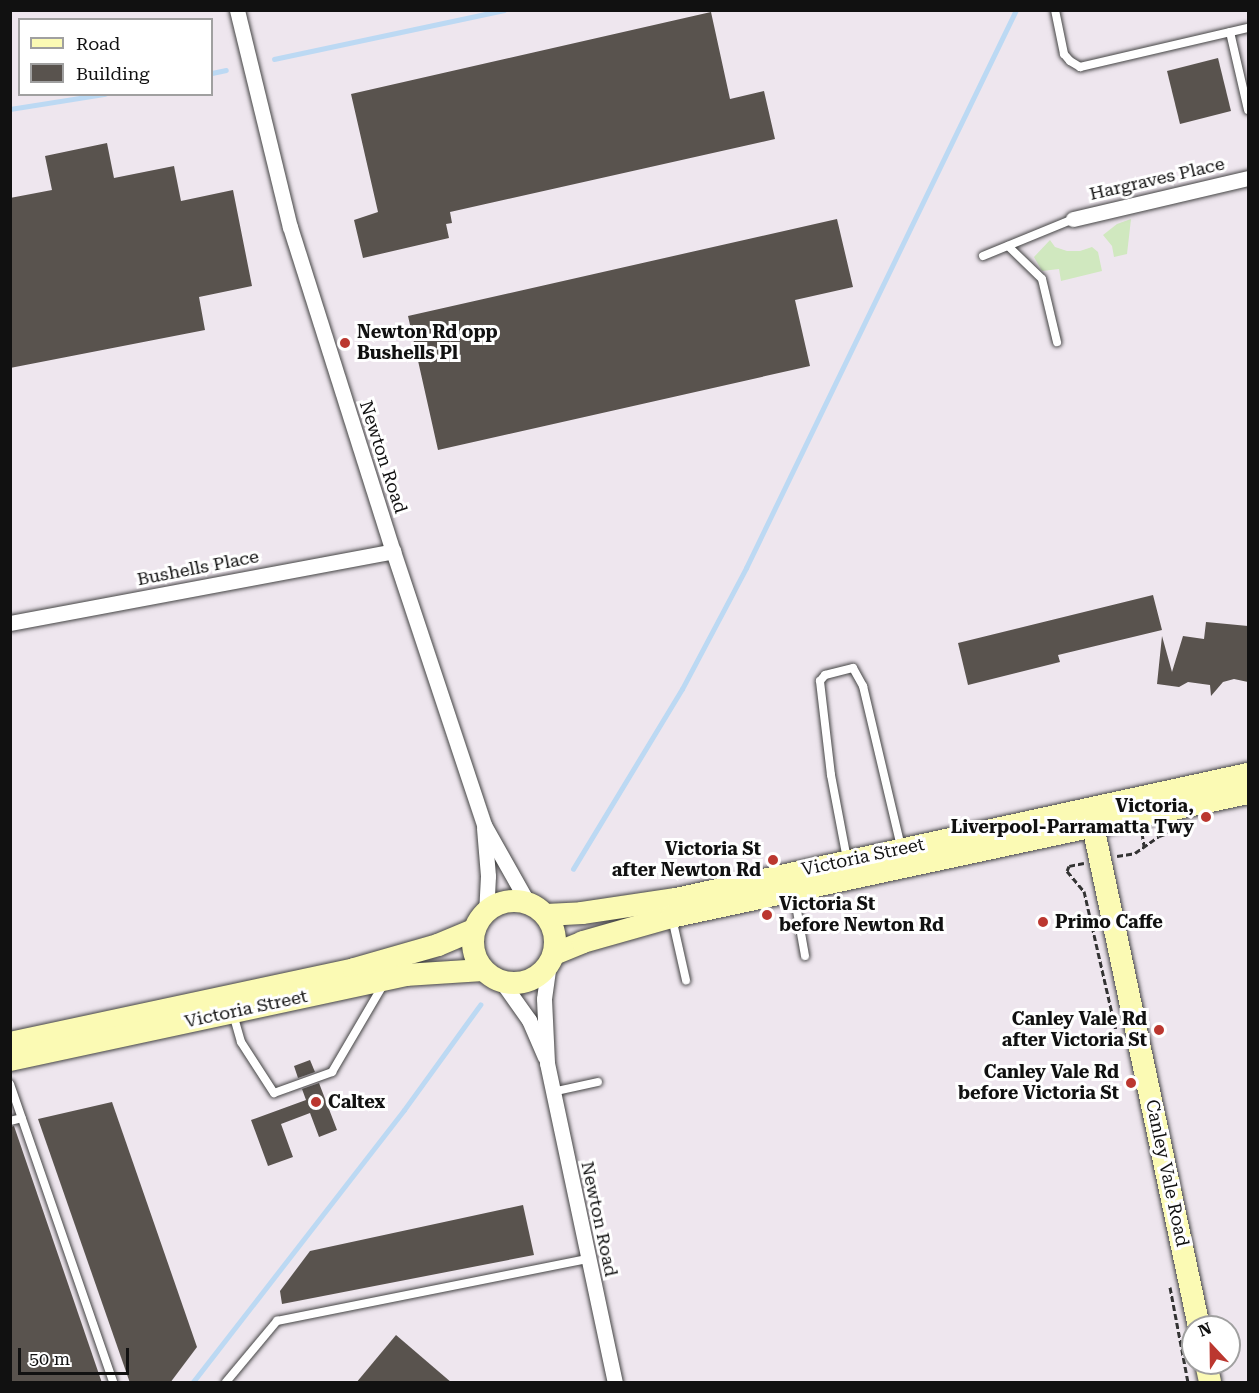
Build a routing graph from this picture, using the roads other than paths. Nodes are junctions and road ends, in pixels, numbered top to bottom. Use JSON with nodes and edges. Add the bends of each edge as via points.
{"nodes":[{"id":1,"x":237,"y":10,"type":"edge"},
{"id":2,"x":1055,"y":10,"type":"edge"},
{"id":3,"x":1248,"y":28,"type":"edge"},
{"id":4,"x":1230,"y":32,"type":"junction"},
{"id":5,"x":1248,"y":110,"type":"edge"},
{"id":6,"x":1248,"y":178,"type":"edge"},
{"id":7,"x":1074,"y":219,"type":"joint"},
{"id":8,"x":1008,"y":246,"type":"junction"},
{"id":9,"x":983,"y":256,"type":"dead end"},
{"id":10,"x":1057,"y":342,"type":"dead end"},
{"id":11,"x":393,"y":551,"type":"junction"},
{"id":12,"x":10,"y":623,"type":"edge"},
{"id":13,"x":1248,"y":774,"type":"edge"},
{"id":14,"x":1248,"y":793,"type":"edge"},
{"id":15,"x":1091,"y":817,"type":"junction"},
{"id":16,"x":484,"y":825,"type":"junction"},
{"id":17,"x":901,"y":849,"type":"junction"},
{"id":18,"x":847,"y":861,"type":"junction"},
{"id":19,"x":793,"y":890,"type":"junction"},
{"id":20,"x":537,"y":909,"type":"junction"},
{"id":21,"x":671,"y":917,"type":"junction"},
{"id":22,"x":480,"y":921,"type":"junction"},
{"id":23,"x":805,"y":956,"type":"dead end"},
{"id":24,"x":552,"y":959,"type":"junction"},
{"id":25,"x":483,"y":970,"type":"junction"},
{"id":26,"x":387,"y":979,"type":"junction"},
{"id":27,"x":686,"y":980,"type":"dead end"},
{"id":28,"x":502,"y":982,"type":"junction"},
{"id":29,"x":232,"y":1012,"type":"junction"},
{"id":30,"x":10,"y":1043,"type":"edge"},
{"id":31,"x":10,"y":1060,"type":"edge"},
{"id":32,"x":547,"y":1063,"type":"junction"},
{"id":33,"x":598,"y":1082,"type":"dead end"},
{"id":34,"x":10,"y":1084,"type":"edge"},
{"id":35,"x":552,"y":1092,"type":"junction"},
{"id":36,"x":22,"y":1118,"type":"junction"},
{"id":37,"x":10,"y":1120,"type":"edge"},
{"id":38,"x":587,"y":1259,"type":"junction"},
{"id":39,"x":1196,"y":1315,"type":"edge"},
{"id":40,"x":113,"y":1383,"type":"edge"},
{"id":41,"x":226,"y":1383,"type":"edge"},
{"id":42,"x":615,"y":1383,"type":"edge"}],
"edges":[{"from":1,"to":11,"type":"street","name":"Newton Road","via":[[290,227]]},
{"from":2,"to":4,"type":"lane","via":[[1064,54],[1080,67]]},
{"from":3,"to":4,"type":"lane"},
{"from":4,"to":5,"type":"lane"},
{"from":6,"to":7,"type":"street","name":"Hargraves Place"},
{"from":7,"to":8,"type":"lane"},
{"from":8,"to":9,"type":"lane"},
{"from":8,"to":10,"type":"lane","via":[[1042,279]]},
{"from":11,"to":12,"type":"street","name":"Bushells Place"},
{"from":11,"to":16,"type":"street","name":"Newton Road"},
{"from":13,"to":15,"type":"main road","name":"Victoria Street"},
{"from":14,"to":15,"type":"main road","name":"Victoria Street"},
{"from":15,"to":17,"type":"main road","name":"Victoria Street"},
{"from":15,"to":19,"type":"main road","name":"Victoria Street"},
{"from":15,"to":39,"type":"main road","name":"Canley Vale Road"},
{"from":16,"to":20,"type":"street","name":"Newton Road"},
{"from":16,"to":22,"type":"street","via":[[488,876]]},
{"from":17,"to":18,"type":"main road","name":"Victoria Street"},
{"from":17,"to":18,"type":"lane","via":[[863,686],[853,668],[825,675],[820,681],[831,775]]},
{"from":18,"to":20,"type":"main road","name":"Victoria Street","via":[[636,906],[582,913]]},
{"from":19,"to":21,"type":"main road","name":"Victoria Street"},
{"from":19,"to":23,"type":"lane"},
{"from":20,"to":22,"type":"main road","via":[[506,901]]},
{"from":20,"to":24,"type":"main road","via":[[554,933]]},
{"from":21,"to":24,"type":"main road","name":"Victoria Street","via":[[583,942]]},
{"from":21,"to":27,"type":"lane"},
{"from":22,"to":25,"type":"main road","via":[[472,944]]},
{"from":22,"to":30,"type":"main road","name":"Victoria Street","via":[[438,945],[354,969]]},
{"from":24,"to":28,"type":"main road","via":[[535,978]]},
{"from":24,"to":32,"type":"street","name":"Newton Road","via":[[544,999]]},
{"from":25,"to":26,"type":"main road","name":"Victoria Street"},
{"from":25,"to":28,"type":"main road"},
{"from":26,"to":29,"type":"main road","name":"Victoria Street"},
{"from":26,"to":29,"type":"lane","via":[[332,1072],[274,1093],[241,1042]]},
{"from":28,"to":32,"type":"street","name":"Newton Road","via":[[529,1020]]},
{"from":29,"to":31,"type":"main road","name":"Victoria Street"},
{"from":32,"to":35,"type":"street","name":"Newton Road"},
{"from":33,"to":35,"type":"lane"},
{"from":34,"to":36,"type":"lane"},
{"from":35,"to":38,"type":"street","name":"Newton Road"},
{"from":36,"to":37,"type":"lane"},
{"from":36,"to":40,"type":"lane"},
{"from":38,"to":41,"type":"lane","via":[[277,1321]]},
{"from":38,"to":42,"type":"street","name":"Newton Road"}]}
